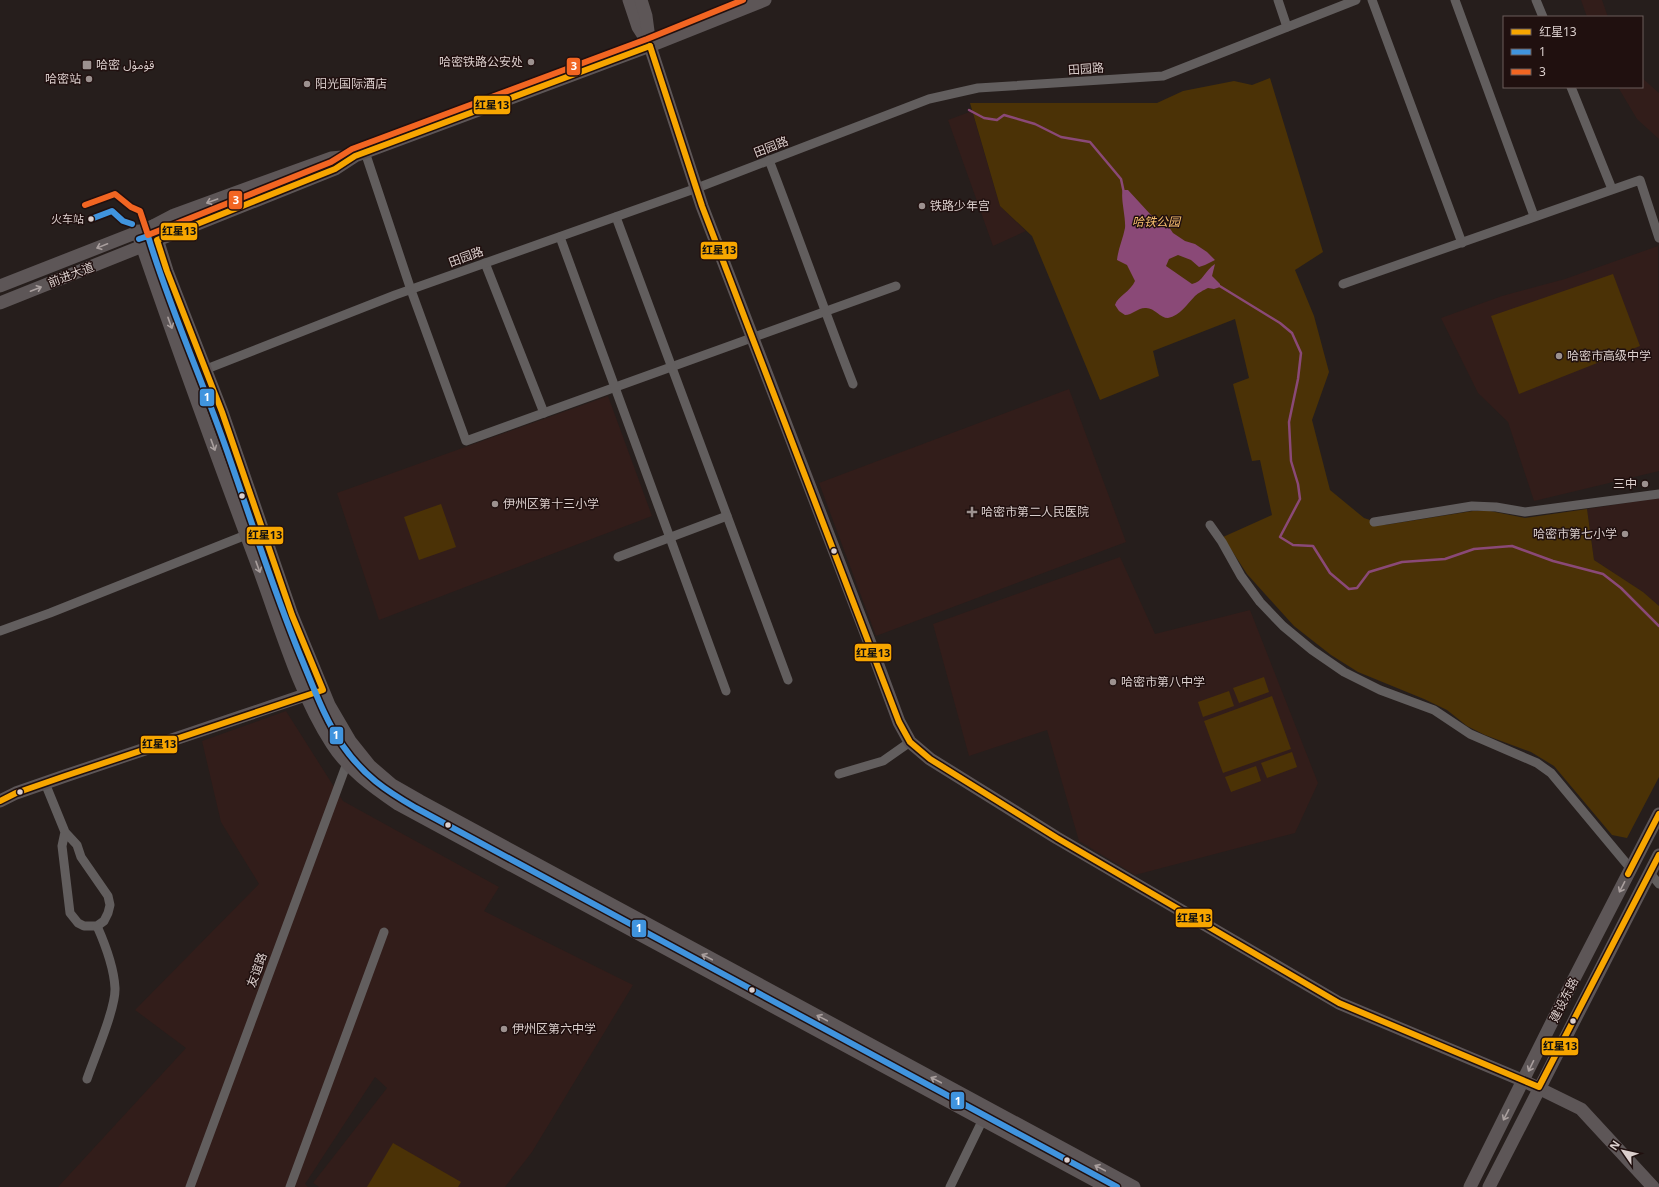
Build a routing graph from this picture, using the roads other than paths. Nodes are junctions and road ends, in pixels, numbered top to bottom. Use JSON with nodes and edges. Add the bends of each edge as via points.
{"nodes":[{"id":1,"x":629,"y":0,"type":"edge"},
{"id":2,"x":641,"y":0,"type":"edge"},
{"id":3,"x":765,"y":0,"type":"edge"},
{"id":4,"x":1278,"y":0,"type":"edge"},
{"id":5,"x":1356,"y":0,"type":"edge"},
{"id":6,"x":1372,"y":0,"type":"edge"},
{"id":7,"x":1455,"y":0,"type":"edge"},
{"id":8,"x":1536,"y":0,"type":"edge"},
{"id":9,"x":1543,"y":16,"type":"edge"},
{"id":10,"x":1287,"y":27,"type":"junction"},
{"id":11,"x":650,"y":46,"type":"junction"},
{"id":12,"x":1571,"y":88,"type":"edge"},
{"id":13,"x":360,"y":154,"type":"junction"},
{"id":14,"x":769,"y":160,"type":"junction"},
{"id":15,"x":697,"y":188,"type":"junction"},
{"id":16,"x":1612,"y":189,"type":"junction"},
{"id":17,"x":1534,"y":216,"type":"junction"},
{"id":18,"x":616,"y":217,"type":"junction"},
{"id":19,"x":153,"y":226,"type":"junction"},
{"id":20,"x":137,"y":231,"type":"junction"},
{"id":21,"x":560,"y":237,"type":"junction"},
{"id":22,"x":1659,"y":238,"type":"edge"},
{"id":23,"x":158,"y":240,"type":"junction"},
{"id":24,"x":1462,"y":243,"type":"dead end"},
{"id":25,"x":143,"y":246,"type":"junction"},
{"id":26,"x":486,"y":263,"type":"junction"},
{"id":27,"x":1343,"y":284,"type":"dead end"},
{"id":28,"x":0,"y":286,"type":"edge"},
{"id":29,"x":896,"y":286,"type":"dead end"},
{"id":30,"x":411,"y":290,"type":"junction"},
{"id":31,"x":0,"y":303,"type":"edge"},
{"id":32,"x":825,"y":311,"type":"junction"},
{"id":33,"x":753,"y":337,"type":"junction"},
{"id":34,"x":672,"y":367,"type":"junction"},
{"id":35,"x":204,"y":370,"type":"junction"},
{"id":36,"x":853,"y":384,"type":"dead end"},
{"id":37,"x":614,"y":388,"type":"junction"},
{"id":38,"x":544,"y":413,"type":"junction"},
{"id":39,"x":1659,"y":494,"type":"edge"},
{"id":40,"x":727,"y":516,"type":"junction"},
{"id":41,"x":1374,"y":522,"type":"dead end"},
{"id":42,"x":1210,"y":525,"type":"dead end"},
{"id":43,"x":246,"y":535,"type":"junction"},
{"id":44,"x":669,"y":537,"type":"junction"},
{"id":45,"x":618,"y":557,"type":"dead end"},
{"id":46,"x":0,"y":631,"type":"edge"},
{"id":47,"x":788,"y":680,"type":"dead end"},
{"id":48,"x":322,"y":690,"type":"junction"},
{"id":49,"x":726,"y":691,"type":"dead end"},
{"id":50,"x":306,"y":695,"type":"junction"},
{"id":51,"x":910,"y":742,"type":"junction"},
{"id":52,"x":347,"y":763,"type":"junction"},
{"id":53,"x":839,"y":774,"type":"dead end"},
{"id":54,"x":45,"y":783,"type":"junction"},
{"id":55,"x":0,"y":801,"type":"edge"},
{"id":56,"x":1659,"y":814,"type":"edge"},
{"id":57,"x":64,"y":832,"type":"junction"},
{"id":58,"x":1659,"y":855,"type":"edge"},
{"id":59,"x":1631,"y":869,"type":"junction"},
{"id":60,"x":1650,"y":873,"type":"junction"},
{"id":61,"x":1659,"y":884,"type":"edge"},
{"id":62,"x":97,"y":926,"type":"junction"},
{"id":63,"x":384,"y":932,"type":"dead end"},
{"id":64,"x":87,"y":1079,"type":"dead end"},
{"id":65,"x":1524,"y":1081,"type":"junction"},
{"id":66,"x":1539,"y":1087,"type":"junction"},
{"id":67,"x":986,"y":1114,"type":"junction"},
{"id":68,"x":190,"y":1187,"type":"edge"},
{"id":69,"x":290,"y":1187,"type":"edge"},
{"id":70,"x":950,"y":1187,"type":"edge"},
{"id":71,"x":1107,"y":1187,"type":"edge"},
{"id":72,"x":1134,"y":1187,"type":"edge"},
{"id":73,"x":1470,"y":1187,"type":"edge"},
{"id":74,"x":1489,"y":1187,"type":"edge"},
{"id":75,"x":1653,"y":1187,"type":"edge"}],
"edges":[{"from":1,"to":11,"type":"main road","via":[[638,27]]},
{"from":2,"to":11,"type":"main road"},
{"from":3,"to":11,"type":"main road"},
{"from":4,"to":10,"type":"street"},
{"from":5,"to":10,"type":"street","name":"田园路"},
{"from":6,"to":24,"type":"street"},
{"from":7,"to":17,"type":"street"},
{"from":8,"to":9,"type":"street"},
{"from":10,"to":14,"type":"street","name":"田园路","via":[[1162,76],[978,88],[941,96]]},
{"from":11,"to":13,"type":"main road"},
{"from":11,"to":15,"type":"main road"},
{"from":12,"to":16,"type":"street"},
{"from":13,"to":19,"type":"main road","one_way":true,"via":[[331,158],[174,215]]},
{"from":13,"to":23,"type":"main road","name":"前进大道","via":[[335,169]]},
{"from":13,"to":30,"type":"street"},
{"from":14,"to":15,"type":"street","name":"田园路"},
{"from":14,"to":32,"type":"street"},
{"from":15,"to":18,"type":"street","name":"田园路"},
{"from":15,"to":33,"type":"main road"},
{"from":16,"to":17,"type":"street"},
{"from":16,"to":22,"type":"street","via":[[1640,180]]},
{"from":17,"to":27,"type":"street"},
{"from":18,"to":21,"type":"street","name":"田园路"},
{"from":18,"to":34,"type":"street"},
{"from":19,"to":20,"type":"main road"},
{"from":19,"to":23,"type":"main road"},
{"from":20,"to":25,"type":"main road"},
{"from":20,"to":28,"type":"main road","one_way":true},
{"from":21,"to":26,"type":"street","name":"田园路"},
{"from":21,"to":37,"type":"street"},
{"from":23,"to":25,"type":"main road","name":"前进大道"},
{"from":23,"to":35,"type":"main road"},
{"from":31,"to":25,"type":"main road","name":"前进大道","one_way":true},
{"from":25,"to":43,"type":"main road","one_way":true},
{"from":26,"to":30,"type":"street","name":"田园路"},
{"from":26,"to":38,"type":"street"},
{"from":29,"to":32,"type":"street"},
{"from":30,"to":35,"type":"street","name":"田园路"},
{"from":30,"to":38,"type":"street","via":[[466,441]]},
{"from":32,"to":33,"type":"street"},
{"from":32,"to":36,"type":"street"},
{"from":33,"to":34,"type":"street"},
{"from":33,"to":51,"type":"main road","via":[[885,687]]},
{"from":34,"to":37,"type":"street"},
{"from":34,"to":40,"type":"street"},
{"from":35,"to":48,"type":"main road","via":[[222,412],[292,615]]},
{"from":37,"to":38,"type":"street"},
{"from":37,"to":44,"type":"street"},
{"from":39,"to":41,"type":"street","via":[[1525,512],[1472,506]]},
{"from":40,"to":44,"type":"street"},
{"from":40,"to":47,"type":"street"},
{"from":42,"to":59,"type":"street","via":[[1260,602],[1283,626],[1312,650],[1344,672],[1374,687],[1434,710],[1470,734],[1537,763],[1551,773]]},
{"from":43,"to":46,"type":"street"},
{"from":43,"to":50,"type":"main road","one_way":true},
{"from":44,"to":45,"type":"street"},
{"from":44,"to":49,"type":"street"},
{"from":48,"to":50,"type":"main road"},
{"from":67,"to":48,"type":"main road","one_way":true,"via":[[392,785],[370,766],[350,740]]},
{"from":50,"to":52,"type":"main road","via":[[333,745]]},
{"from":50,"to":54,"type":"main road"},
{"from":51,"to":53,"type":"street","via":[[883,761]]},
{"from":51,"to":65,"type":"main road","via":[[930,759],[1057,838],[1339,1003]]},
{"from":52,"to":67,"type":"main road","via":[[398,804]]},
{"from":52,"to":68,"type":"street","name":"友谊路"},
{"from":54,"to":55,"type":"main road"},
{"from":54,"to":57,"type":"street"},
{"from":56,"to":59,"type":"main road","name":"建设东路"},
{"from":57,"to":62,"type":"street","via":[[77,845],[81,858],[108,896],[108,913]]},
{"from":57,"to":62,"type":"street","via":[[62,846],[70,913],[84,926]]},
{"from":58,"to":60,"type":"main road","name":"建设东路"},
{"from":59,"to":65,"type":"main road","name":"建设东路","one_way":true},
{"from":60,"to":61,"type":"street"},
{"from":60,"to":66,"type":"main road","name":"建设东路"},
{"from":62,"to":64,"type":"street","via":[[107,950],[115,988],[112,1008]]},
{"from":63,"to":69,"type":"street"},
{"from":65,"to":66,"type":"main road"},
{"from":65,"to":73,"type":"main road","name":"建设东路","one_way":true},
{"from":66,"to":74,"type":"main road","name":"建设东路"},
{"from":66,"to":75,"type":"main road","via":[[1581,1109]]},
{"from":67,"to":70,"type":"street"},
{"from":67,"to":71,"type":"main road"},
{"from":72,"to":67,"type":"main road","one_way":true}]}
